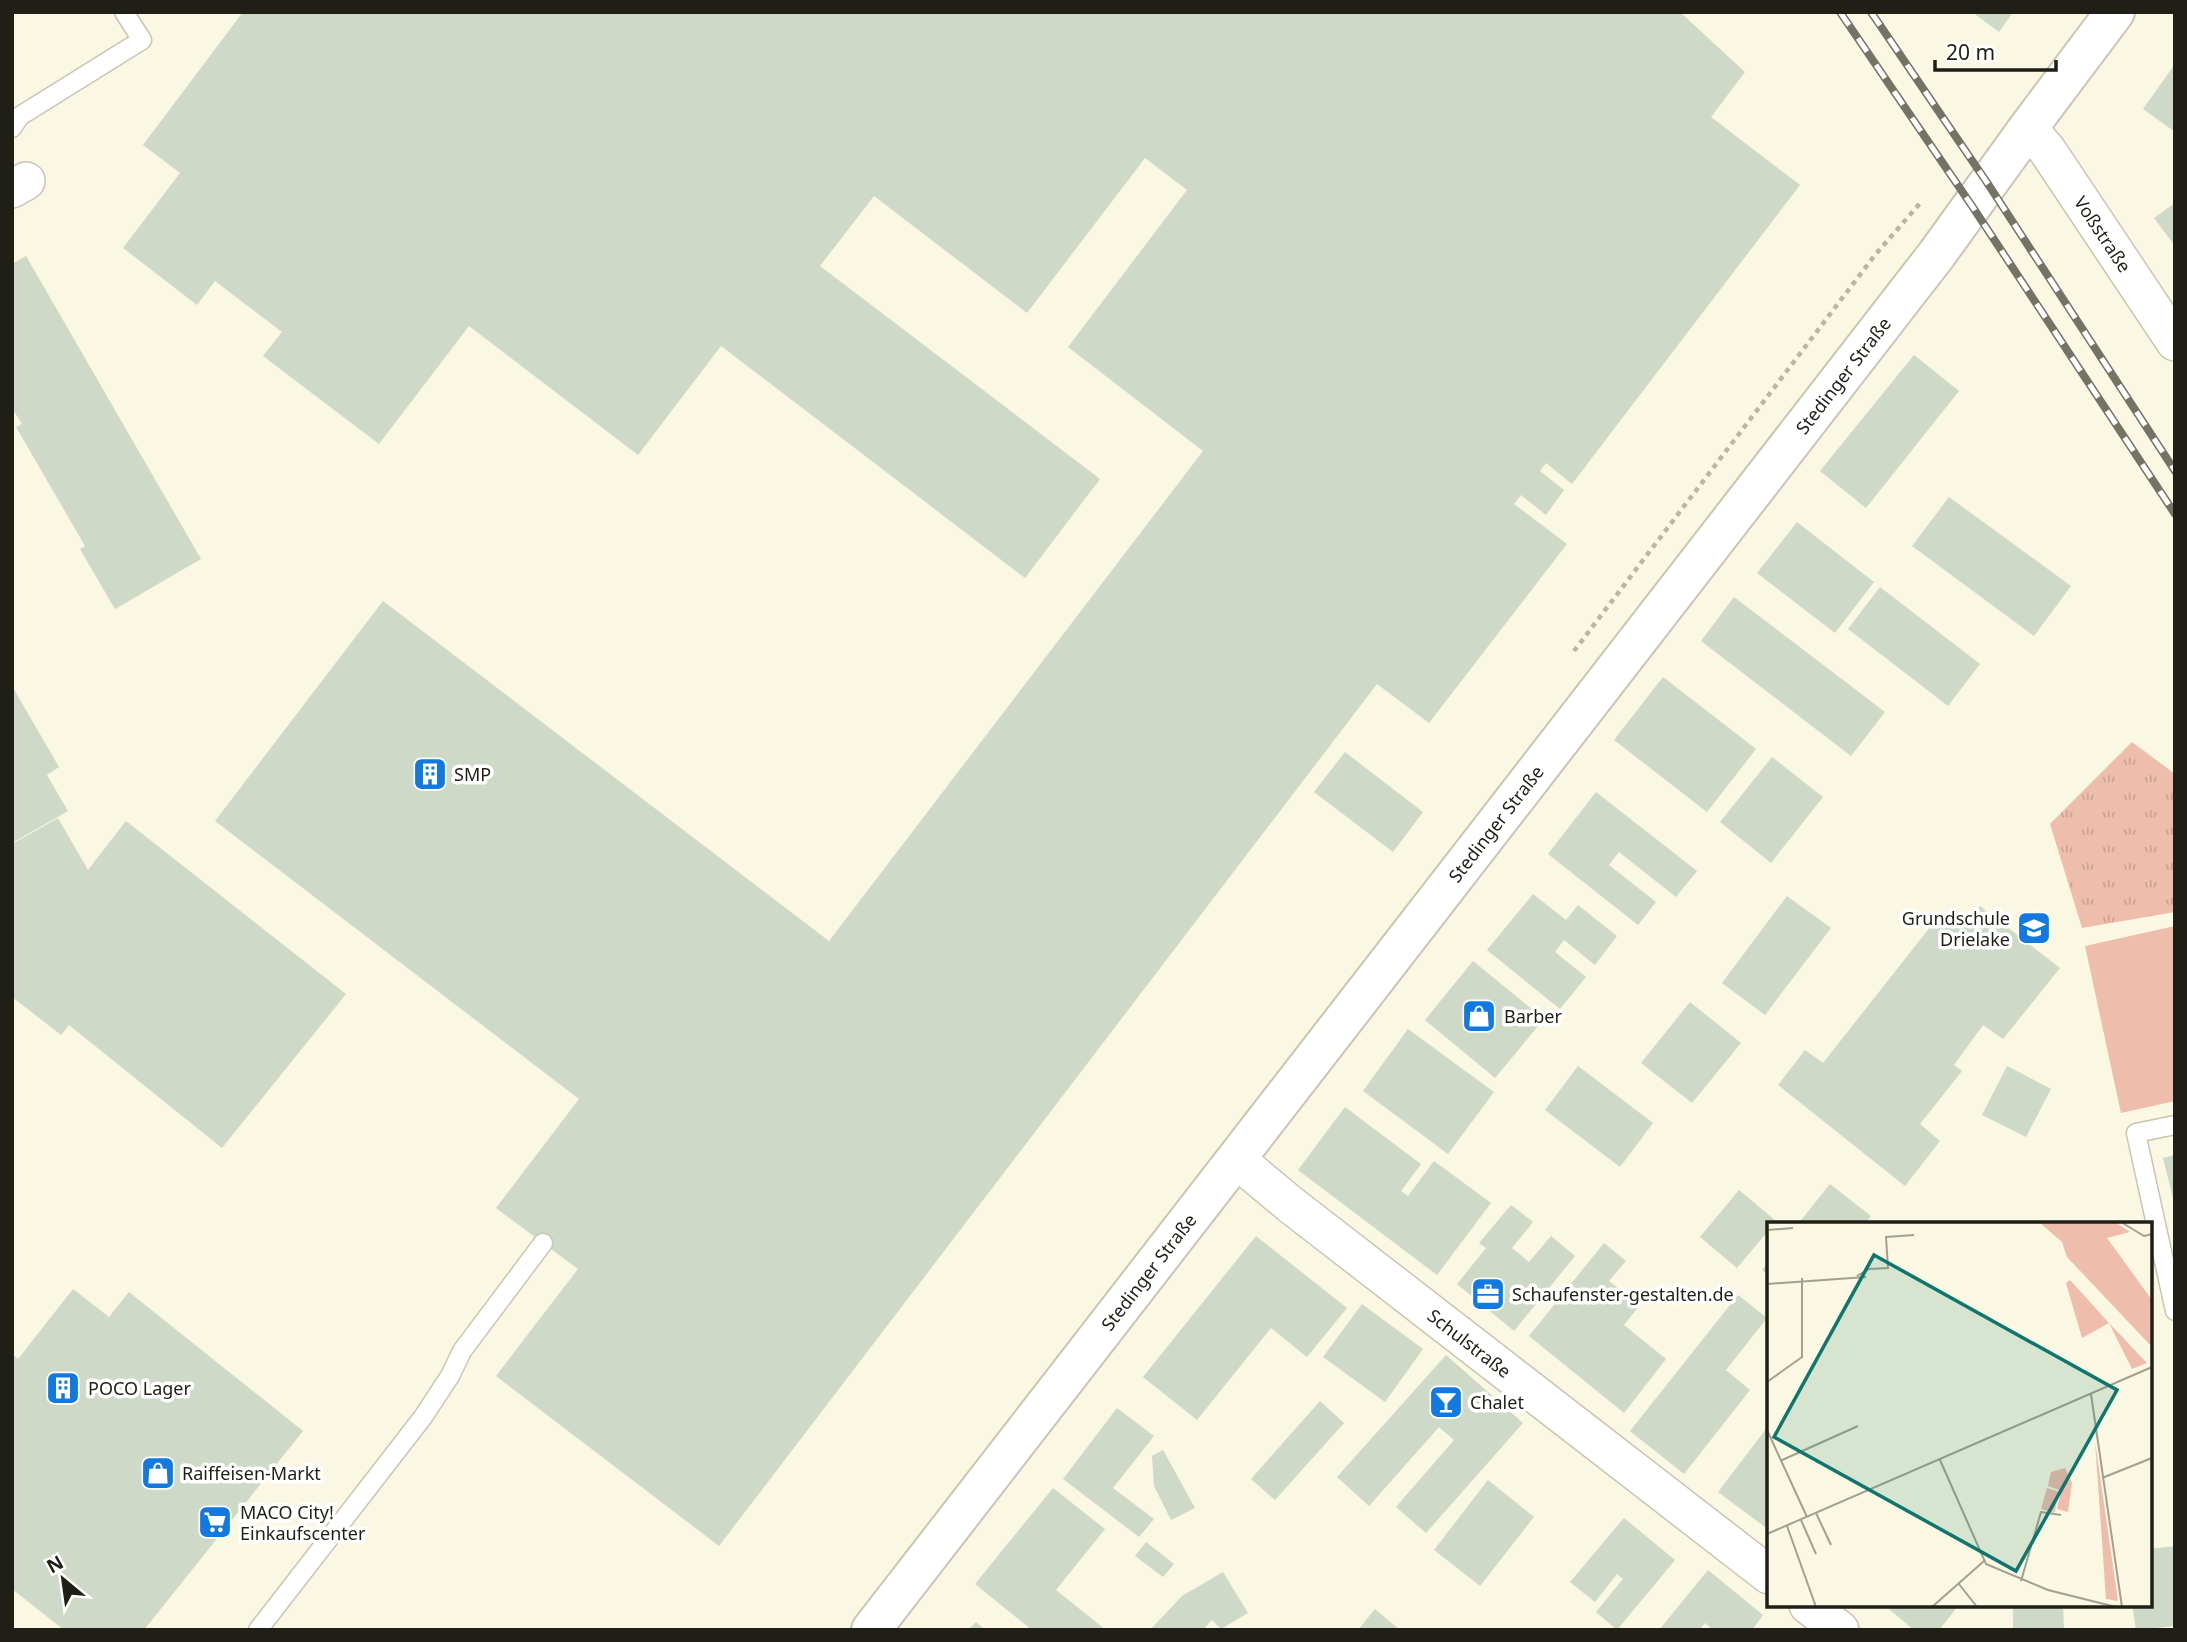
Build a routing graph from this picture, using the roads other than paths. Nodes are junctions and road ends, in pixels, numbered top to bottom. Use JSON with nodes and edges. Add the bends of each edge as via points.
{"nodes":[{"id":1,"x":124,"y":12,"type":"edge"},
{"id":2,"x":2115,"y":12,"type":"edge"},
{"id":3,"x":12,"y":128,"type":"edge"},
{"id":4,"x":2028,"y":128,"type":"junction"},
{"id":5,"x":2175,"y":342,"type":"edge"},
{"id":6,"x":2175,"y":1125,"type":"edge"},
{"id":7,"x":1237,"y":1160,"type":"junction"},
{"id":8,"x":543,"y":1243,"type":"dead end"},
{"id":9,"x":2175,"y":1311,"type":"edge"},
{"id":10,"x":1767,"y":1573,"type":"edge"},
{"id":11,"x":1811,"y":1607,"type":"edge"},
{"id":12,"x":258,"y":1630,"type":"edge"},
{"id":13,"x":871,"y":1630,"type":"edge"},
{"id":14,"x":1840,"y":1630,"type":"edge"}],
"edges":[{"from":1,"to":3,"type":"lane","via":[[142,40],[20,116]]},
{"from":2,"to":4,"type":"main road","name":"Stedinger Straße"},
{"from":4,"to":5,"type":"street","name":"Voßstraße"},
{"from":4,"to":7,"type":"main road","name":"Stedinger Straße","via":[[1937,254]]},
{"from":6,"to":9,"type":"lane","via":[[2136,1133]]},
{"from":7,"to":10,"type":"street","name":"Schulstraße"},
{"from":7,"to":13,"type":"main road","name":"Stedinger Straße"},
{"from":8,"to":12,"type":"lane","via":[[462,1351],[423,1417]]},
{"from":11,"to":14,"type":"street"}]}
